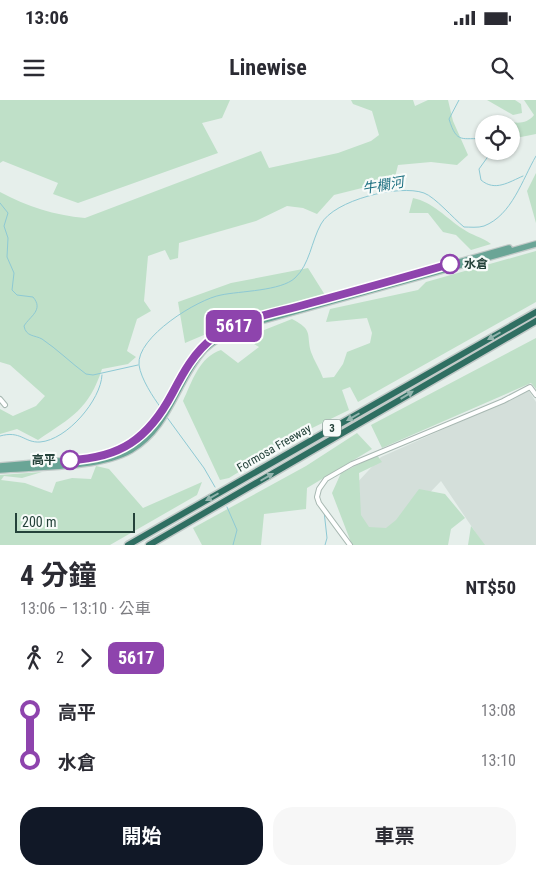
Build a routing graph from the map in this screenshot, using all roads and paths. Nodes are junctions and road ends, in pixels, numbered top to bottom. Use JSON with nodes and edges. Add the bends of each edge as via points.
{"nodes":[{"id":1,"x":536,"y":240,"type":"edge"},
{"id":2,"x":536,"y":244,"type":"edge"},
{"id":3,"x":393,"y":283,"type":"junction"},
{"id":4,"x":536,"y":312,"type":"edge"},
{"id":5,"x":536,"y":321,"type":"edge"},
{"id":6,"x":536,"y":395,"type":"edge"},
{"id":7,"x":0,"y":399,"type":"edge"},
{"id":8,"x":5,"y":405,"type":"dead end"},
{"id":9,"x":155,"y":426,"type":"junction"},
{"id":10,"x":0,"y":466,"type":"edge"},
{"id":11,"x":0,"y":470,"type":"edge"},
{"id":12,"x":128,"y":545,"type":"edge"},
{"id":13,"x":149,"y":545,"type":"edge"},
{"id":14,"x":350,"y":545,"type":"edge"}],
"edges":[{"from":1,"to":3,"type":"main road"},
{"from":2,"to":3,"type":"main road"},
{"from":3,"to":9,"type":"main road","via":[[243,326],[218,337],[198,358]]},
{"from":4,"to":12,"type":"highway","name":"Formosa Freeway","number":"3","one_way":true},
{"from":13,"to":5,"type":"highway","name":"Formosa Freeway","number":"3","one_way":true},
{"from":6,"to":14,"type":"street","via":[[530,387],[525,389],[352,464],[326,479],[319,489],[319,503]]},
{"from":7,"to":8,"type":"street"},
{"from":9,"to":10,"type":"main road","via":[[130,444],[105,456]]},
{"from":9,"to":11,"type":"main road","via":[[130,450],[100,461]]}]}
